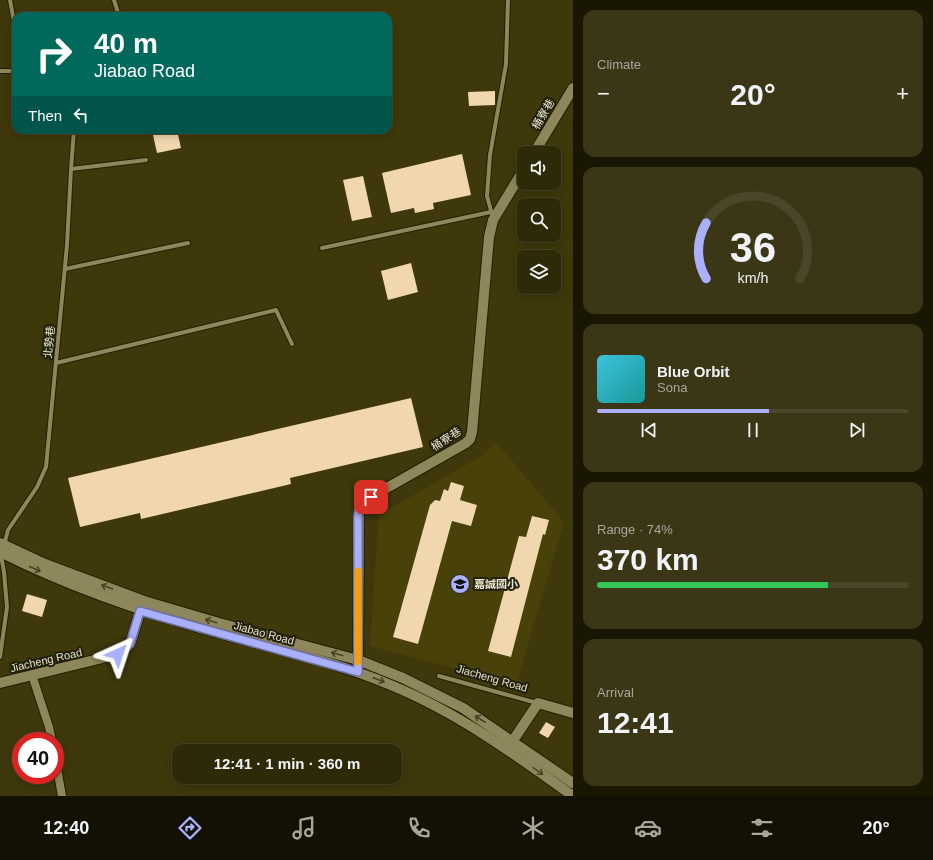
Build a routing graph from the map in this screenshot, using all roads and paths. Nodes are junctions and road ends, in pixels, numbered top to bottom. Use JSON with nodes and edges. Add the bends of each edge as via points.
{"nodes":[{"id":1,"x":10,"y":0,"type":"edge"},
{"id":2,"x":114,"y":0,"type":"edge"},
{"id":3,"x":508,"y":0,"type":"edge"},
{"id":4,"x":12,"y":12,"type":"edge"},
{"id":5,"x":118,"y":12,"type":"edge"},
{"id":6,"x":0,"y":71,"type":"edge"},
{"id":7,"x":12,"y":71,"type":"edge"},
{"id":8,"x":573,"y":88,"type":"edge"},
{"id":9,"x":74,"y":134,"type":"edge"},
{"id":10,"x":538,"y":146,"type":"edge"},
{"id":11,"x":146,"y":160,"type":"dead end"},
{"id":12,"x":71,"y":170,"type":"junction"},
{"id":13,"x":517,"y":179,"type":"edge"},
{"id":14,"x":492,"y":216,"type":"junction"},
{"id":15,"x":188,"y":243,"type":"dead end"},
{"id":16,"x":322,"y":248,"type":"dead end"},
{"id":17,"x":65,"y":269,"type":"junction"},
{"id":18,"x":292,"y":344,"type":"dead end"},
{"id":19,"x":56,"y":363,"type":"junction"},
{"id":20,"x":1,"y":548,"type":"edge"},
{"id":21,"x":142,"y":606,"type":"junction"},
{"id":22,"x":0,"y":657,"type":"edge"},
{"id":23,"x":358,"y":660,"type":"junction"},
{"id":24,"x":358,"y":672,"type":"junction"},
{"id":25,"x":32,"y":675,"type":"junction"},
{"id":26,"x":439,"y":676,"type":"dead end"},
{"id":27,"x":0,"y":683,"type":"edge"},
{"id":28,"x":538,"y":704,"type":"junction"},
{"id":29,"x":573,"y":713,"type":"edge"},
{"id":30,"x":50,"y":732,"type":"edge"},
{"id":31,"x":513,"y":740,"type":"junction"},
{"id":32,"x":506,"y":749,"type":"junction"},
{"id":33,"x":573,"y":783,"type":"edge"},
{"id":34,"x":60,"y":784,"type":"edge"},
{"id":35,"x":62,"y":796,"type":"edge"},
{"id":36,"x":573,"y":796,"type":"edge"}],
"edges":[{"from":1,"to":4,"type":"lane"},
{"from":2,"to":5,"type":"lane"},
{"from":3,"to":14,"type":"lane","via":[[506,64],[490,155],[487,196]]},
{"from":6,"to":7,"type":"lane"},
{"from":8,"to":10,"type":"street","name":"桶寮巷"},
{"from":9,"to":12,"type":"lane","name":"北勢巷"},
{"from":11,"to":12,"type":"lane"},
{"from":12,"to":17,"type":"lane","name":"北勢巷"},
{"from":13,"to":14,"type":"street","name":"桶寮巷"},
{"from":14,"to":16,"type":"lane"},
{"from":14,"to":23,"type":"street","name":"桶寮巷","via":[[470,439],[371,497],[359,507]]},
{"from":15,"to":17,"type":"lane"},
{"from":17,"to":19,"type":"lane","name":"北勢巷"},
{"from":18,"to":19,"type":"lane","via":[[276,310]]},
{"from":19,"to":20,"type":"lane","name":"北勢巷","via":[[46,467],[37,488],[8,530]]},
{"from":20,"to":21,"type":"street","name":"Jiabao Road","via":[[48,575]]},
{"from":20,"to":22,"type":"lane","via":[[7,607]]},
{"from":23,"to":21,"type":"street","name":"Jiabao Road","one_way":true,"via":[[219,623]]},
{"from":21,"to":24,"type":"street","name":"Jiabao Road"},
{"from":21,"to":25,"type":"street","name":"Jiacheng Road","via":[[130,644],[118,654]]},
{"from":23,"to":24,"type":"street","name":"桶寮巷"},
{"from":31,"to":23,"type":"street","name":"Jiabao Road","one_way":true,"via":[[463,708],[404,678]]},
{"from":24,"to":32,"type":"street","name":"Jiabao Road","one_way":true,"via":[[436,707]]},
{"from":25,"to":27,"type":"street","name":"Jiacheng Road"},
{"from":25,"to":30,"type":"street"},
{"from":26,"to":28,"type":"lane","name":"Jiacheng Road"},
{"from":28,"to":29,"type":"street","name":"Jiacheng Road"},
{"from":28,"to":31,"type":"street","name":"Jiacheng Road"},
{"from":31,"to":32,"type":"street","name":"Jiacheng Road"},
{"from":31,"to":33,"type":"street","name":"Jiabao Road"},
{"from":32,"to":36,"type":"street","name":"Jiabao Road","one_way":true},
{"from":34,"to":35,"type":"street"}]}
